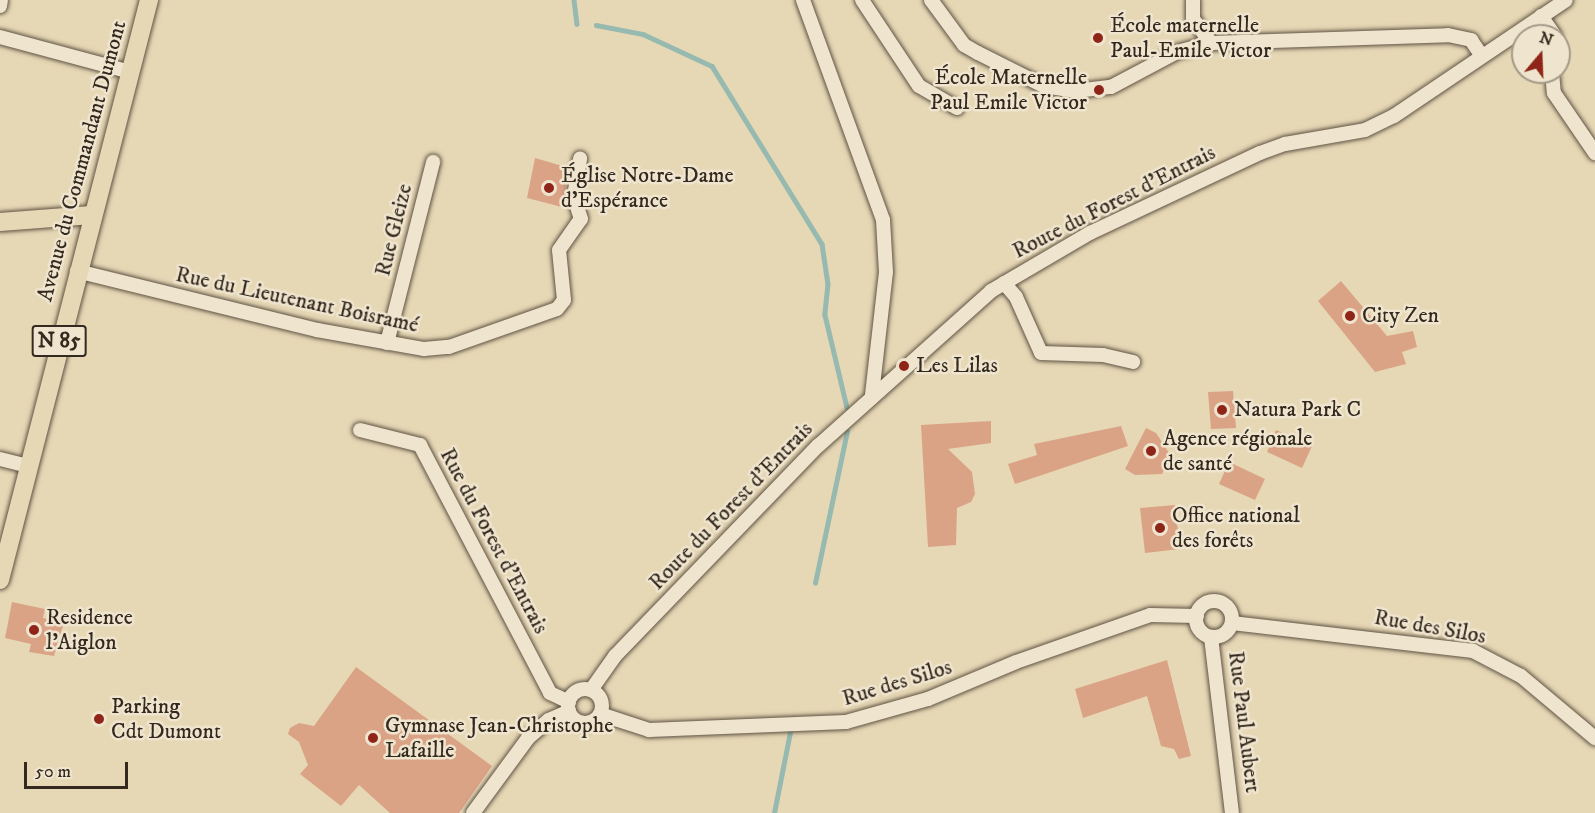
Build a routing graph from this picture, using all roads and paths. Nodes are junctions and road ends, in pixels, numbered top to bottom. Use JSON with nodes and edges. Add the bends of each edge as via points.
{"nodes":[{"id":1,"x":2,"y":0,"type":"edge"},
{"id":2,"x":149,"y":0,"type":"edge"},
{"id":3,"x":803,"y":0,"type":"edge"},
{"id":4,"x":862,"y":0,"type":"edge"},
{"id":5,"x":931,"y":0,"type":"edge"},
{"id":6,"x":1193,"y":0,"type":"edge"},
{"id":7,"x":1566,"y":0,"type":"edge"},
{"id":8,"x":0,"y":6,"type":"edge"},
{"id":9,"x":1541,"y":16,"type":"junction"},
{"id":10,"x":1547,"y":24,"type":"edge"},
{"id":11,"x":0,"y":37,"type":"edge"},
{"id":12,"x":1211,"y":43,"type":"junction"},
{"id":13,"x":1481,"y":55,"type":"junction"},
{"id":14,"x":130,"y":72,"type":"junction"},
{"id":15,"x":1553,"y":84,"type":"edge"},
{"id":16,"x":957,"y":108,"type":"dead end"},
{"id":17,"x":1595,"y":153,"type":"edge"},
{"id":18,"x":580,"y":158,"type":"dead end"},
{"id":19,"x":433,"y":162,"type":"dead end"},
{"id":20,"x":92,"y":215,"type":"junction"},
{"id":21,"x":0,"y":222,"type":"edge"},
{"id":22,"x":77,"y":271,"type":"junction"},
{"id":23,"x":1004,"y":283,"type":"junction"},
{"id":24,"x":387,"y":343,"type":"junction"},
{"id":25,"x":1133,"y":362,"type":"dead end"},
{"id":26,"x":872,"y":395,"type":"junction"},
{"id":27,"x":360,"y":430,"type":"dead end"},
{"id":28,"x":0,"y":459,"type":"edge"},
{"id":29,"x":28,"y":466,"type":"junction"},
{"id":30,"x":0,"y":580,"type":"edge"},
{"id":31,"x":1197,"y":616,"type":"junction"},
{"id":32,"x":1232,"y":622,"type":"junction"},
{"id":33,"x":1211,"y":637,"type":"junction"},
{"id":34,"x":591,"y":690,"type":"junction"},
{"id":35,"x":569,"y":707,"type":"junction"},
{"id":36,"x":600,"y":714,"type":"junction"},
{"id":37,"x":1595,"y":738,"type":"edge"},
{"id":38,"x":473,"y":813,"type":"edge"},
{"id":39,"x":1232,"y":813,"type":"edge"}],
"edges":[{"from":1,"to":8,"type":"street"},
{"from":2,"to":14,"type":"main road","name":"Avenue du Commandant Dumont","number":"N 85"},
{"from":3,"to":26,"type":"street","via":[[883,220],[886,272]]},
{"from":4,"to":16,"type":"street","via":[[919,86]]},
{"from":5,"to":12,"type":"street","via":[[964,45],[1044,86],[1062,89],[1111,87],[1177,52]]},
{"from":6,"to":12,"type":"street","via":[[1193,19]]},
{"from":7,"to":9,"type":"street","name":"Route du Forest d'Entrais"},
{"from":9,"to":10,"type":"street"},
{"from":9,"to":13,"type":"street","name":"Route du Forest d'Entrais"},
{"from":11,"to":14,"type":"street"},
{"from":12,"to":13,"type":"street","via":[[1448,35],[1471,40]]},
{"from":13,"to":23,"type":"street","name":"Route du Forest d'Entrais","via":[[1414,104],[1365,130],[1286,144],[1260,153],[1090,233]]},
{"from":14,"to":20,"type":"main road","name":"Avenue du Commandant Dumont","number":"N 85"},
{"from":15,"to":17,"type":"street","via":[[1554,93]]},
{"from":18,"to":24,"type":"street","name":"Rue du Lieutenant Boisramé","via":[[574,197],[581,215],[559,250],[564,300],[557,309],[449,347]]},
{"from":19,"to":24,"type":"street","name":"Rue Gleize"},
{"from":20,"to":21,"type":"main road"},
{"from":20,"to":22,"type":"main road","name":"Avenue du Commandant Dumont","number":"N 85"},
{"from":22,"to":24,"type":"street","name":"Rue du Lieutenant Boisramé"},
{"from":22,"to":29,"type":"main road","name":"Avenue du Commandant Dumont","number":"N 85"},
{"from":23,"to":25,"type":"street","via":[[1016,297],[1041,353],[1103,355]]},
{"from":23,"to":26,"type":"street","name":"Route du Forest d'Entrais"},
{"from":26,"to":34,"type":"street","name":"Route du Forest d'Entrais","via":[[615,656]]},
{"from":27,"to":35,"type":"street","name":"Rue du Forest d'Entrais","via":[[420,445],[550,693]]},
{"from":28,"to":29,"type":"street"},
{"from":29,"to":30,"type":"main road","name":"Avenue du Commandant Dumont","number":"N 85"},
{"from":31,"to":32,"type":"street","via":[[1204,604],[1218,601],[1229,609]]},
{"from":31,"to":33,"type":"street","via":[[1200,629]]},
{"from":31,"to":36,"type":"street","name":"Rue des Silos","via":[[1150,615],[918,702],[846,722],[649,730]]},
{"from":32,"to":33,"type":"street","via":[[1227,632]]},
{"from":32,"to":37,"type":"street","name":"Rue des Silos","via":[[1473,651],[1521,676]]},
{"from":33,"to":39,"type":"street","name":"Rue Paul Aubert"},
{"from":34,"to":35,"type":"street","via":[[575,693]]},
{"from":34,"to":36,"type":"street","via":[[601,700]]},
{"from":35,"to":36,"type":"street","via":[[586,723]]},
{"from":35,"to":38,"type":"street","via":[[528,738]]}]}
